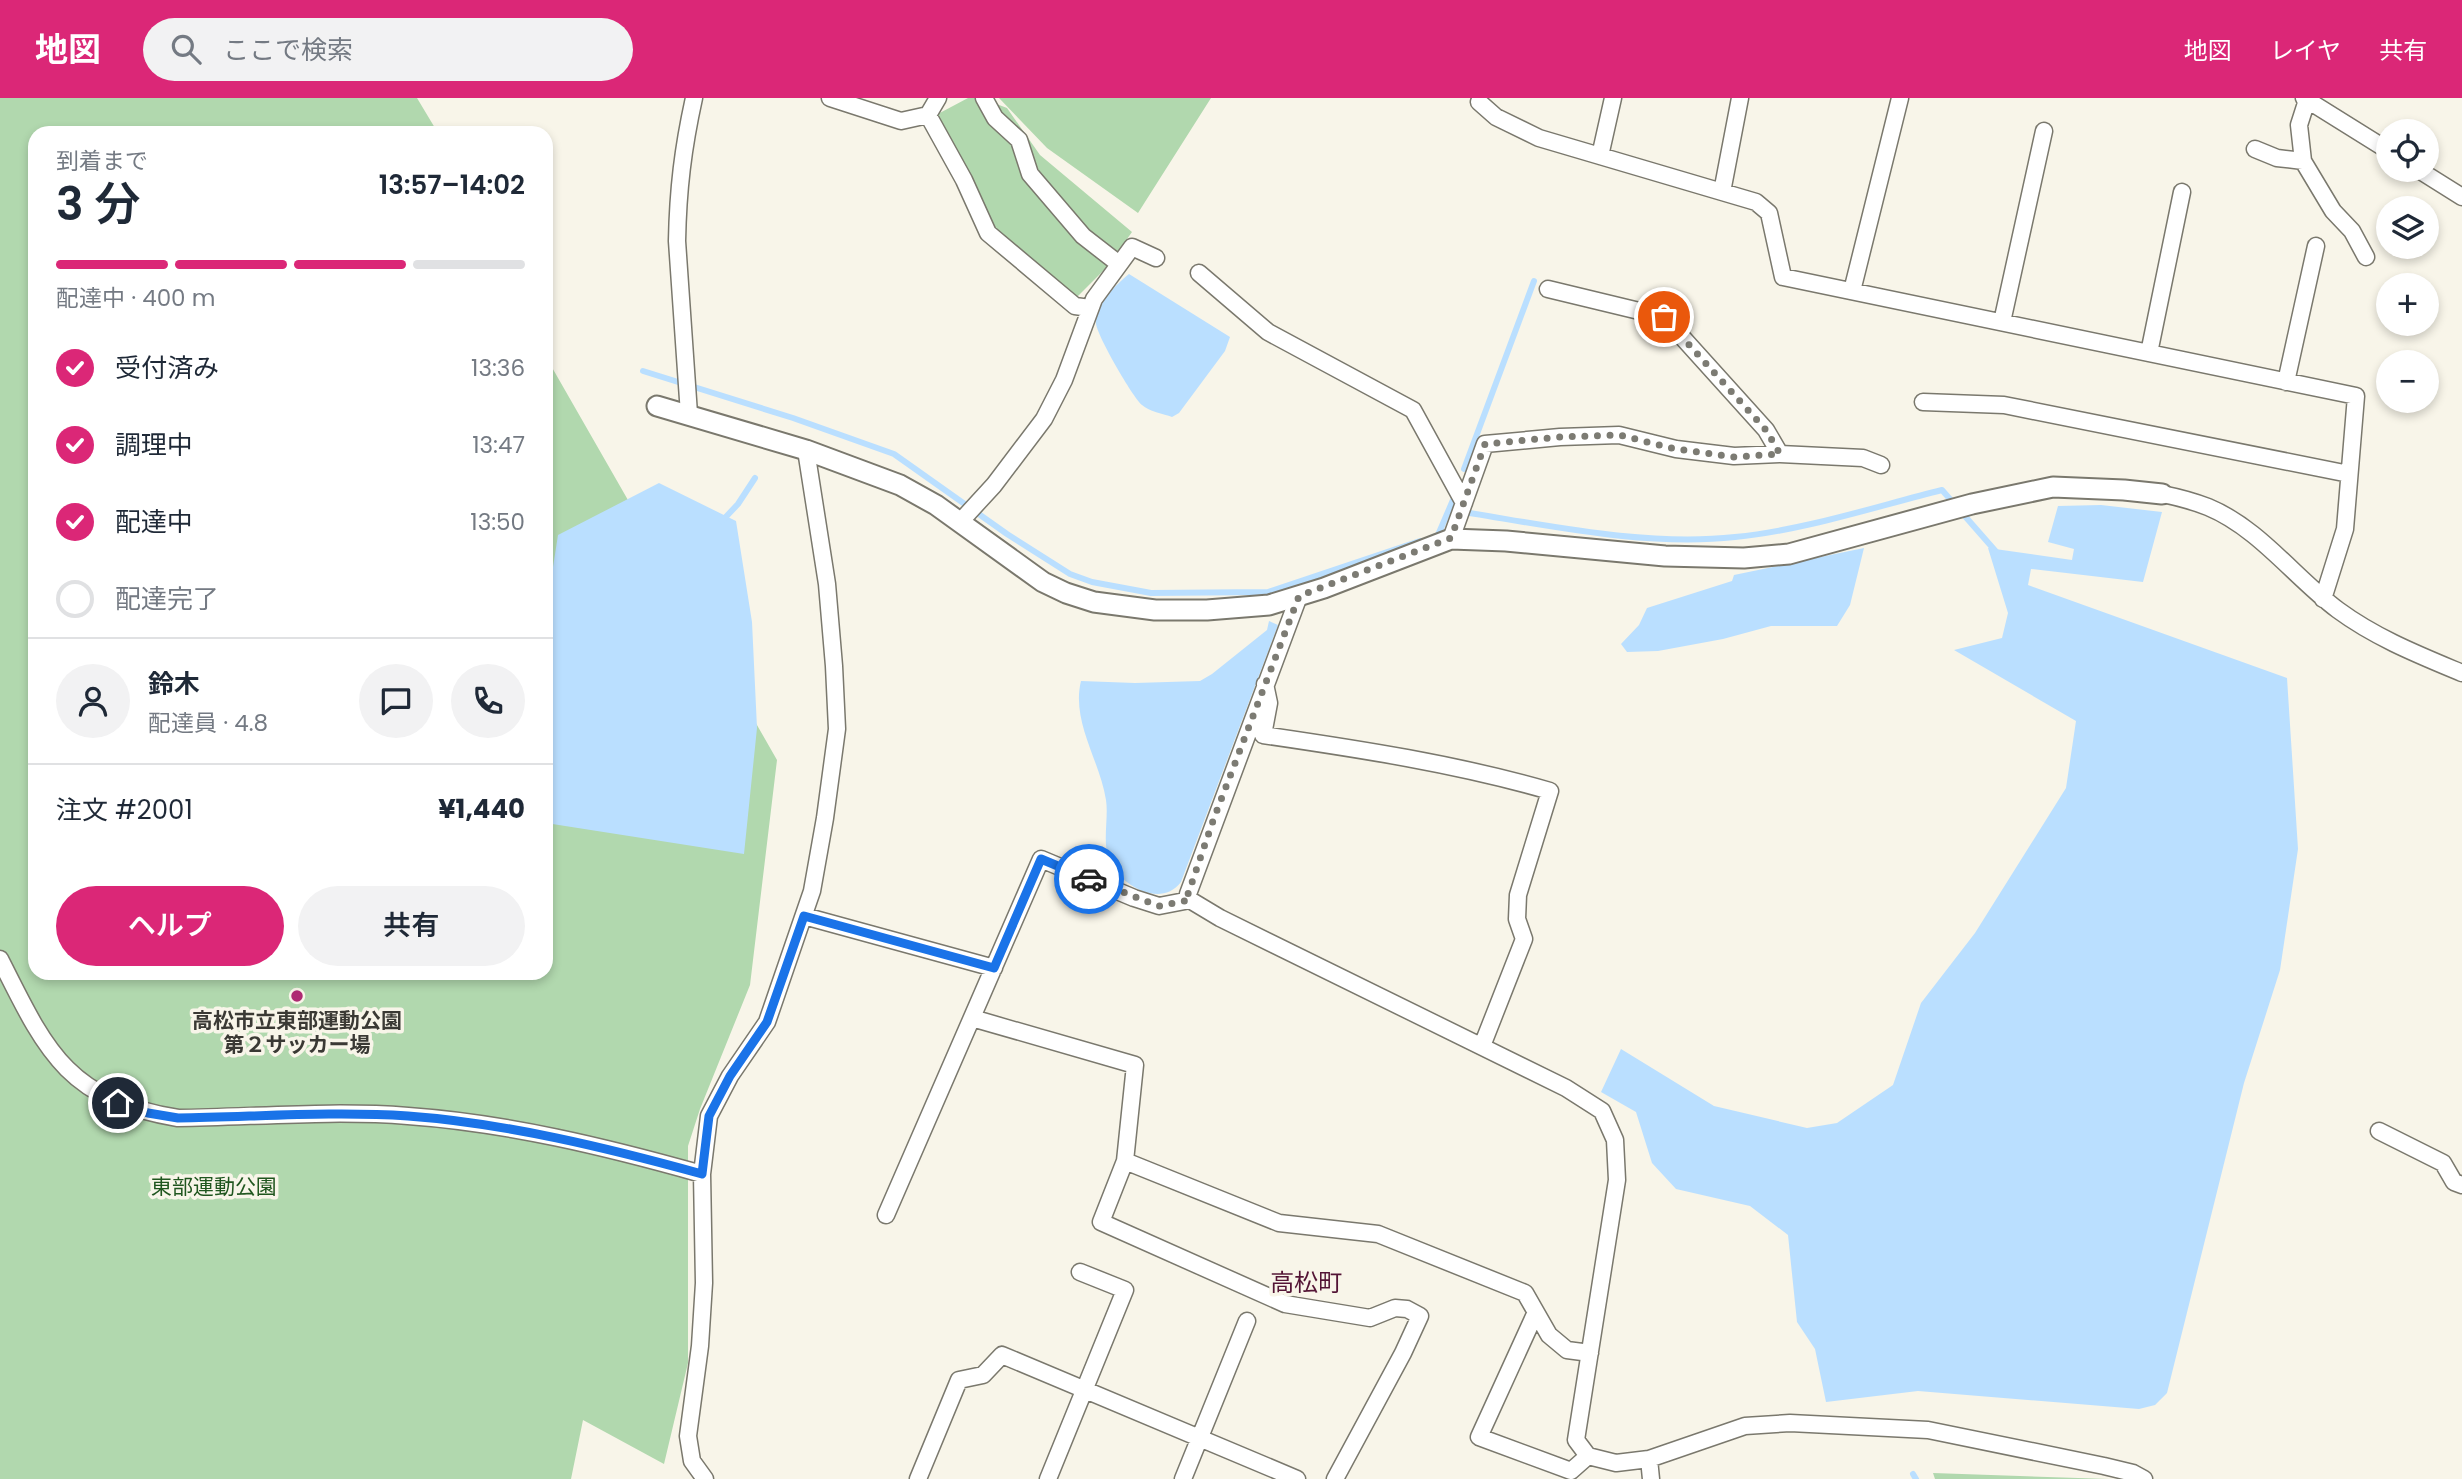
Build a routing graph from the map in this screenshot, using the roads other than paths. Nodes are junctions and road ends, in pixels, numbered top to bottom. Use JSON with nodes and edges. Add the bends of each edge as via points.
{"nodes":[{"id":1,"x":694,"y":98,"type":"edge"},
{"id":2,"x":830,"y":98,"type":"edge"},
{"id":3,"x":938,"y":98,"type":"edge"},
{"id":4,"x":984,"y":98,"type":"edge"},
{"id":5,"x":1613,"y":98,"type":"edge"},
{"id":6,"x":1740,"y":98,"type":"edge"},
{"id":7,"x":1900,"y":98,"type":"edge"},
{"id":8,"x":2306,"y":99,"type":"edge"},
{"id":9,"x":1479,"y":102,"type":"dead end"},
{"id":10,"x":928,"y":115,"type":"junction"},
{"id":11,"x":2044,"y":131,"type":"dead end"},
{"id":12,"x":2376,"y":143,"type":"edge"},
{"id":13,"x":2255,"y":149,"type":"dead end"},
{"id":14,"x":1600,"y":156,"type":"junction"},
{"id":15,"x":2303,"y":161,"type":"junction"},
{"id":16,"x":2438,"y":182,"type":"edge"},
{"id":17,"x":1722,"y":192,"type":"junction"},
{"id":18,"x":2182,"y":192,"type":"dead end"},
{"id":19,"x":2462,"y":197,"type":"edge"},
{"id":20,"x":2316,"y":246,"type":"dead end"},
{"id":21,"x":2366,"y":257,"type":"dead end"},
{"id":22,"x":1156,"y":258,"type":"dead end"},
{"id":23,"x":1119,"y":264,"type":"junction"},
{"id":24,"x":1199,"y":273,"type":"dead end"},
{"id":25,"x":1548,"y":289,"type":"dead end"},
{"id":26,"x":1852,"y":292,"type":"junction"},
{"id":27,"x":1090,"y":308,"type":"junction"},
{"id":28,"x":2002,"y":323,"type":"junction"},
{"id":29,"x":2149,"y":353,"type":"junction"},
{"id":30,"x":2286,"y":382,"type":"junction"},
{"id":31,"x":1923,"y":402,"type":"dead end"},
{"id":32,"x":657,"y":406,"type":"dead end"},
{"id":33,"x":689,"y":415,"type":"junction"},
{"id":34,"x":806,"y":450,"type":"junction"},
{"id":35,"x":1780,"y":454,"type":"junction"},
{"id":36,"x":1881,"y":464,"type":"dead end"},
{"id":37,"x":2349,"y":474,"type":"junction"},
{"id":38,"x":2162,"y":494,"type":"joint"},
{"id":39,"x":1464,"y":503,"type":"junction"},
{"id":40,"x":960,"y":522,"type":"junction"},
{"id":41,"x":1451,"y":538,"type":"junction"},
{"id":42,"x":1299,"y":596,"type":"junction"},
{"id":43,"x":2323,"y":599,"type":"junction"},
{"id":44,"x":2462,"y":673,"type":"edge"},
{"id":45,"x":1265,"y":684,"type":"junction"},
{"id":46,"x":1190,"y":900,"type":"junction"},
{"id":47,"x":804,"y":916,"type":"junction"},
{"id":48,"x":0,"y":959,"type":"edge"},
{"id":49,"x":994,"y":968,"type":"junction"},
{"id":50,"x":972,"y":1018,"type":"junction"},
{"id":51,"x":1482,"y":1046,"type":"junction"},
{"id":52,"x":2379,"y":1131,"type":"dead end"},
{"id":53,"x":1125,"y":1161,"type":"junction"},
{"id":54,"x":702,"y":1174,"type":"junction"},
{"id":55,"x":2462,"y":1185,"type":"edge"},
{"id":56,"x":886,"y":1215,"type":"dead end"},
{"id":57,"x":1080,"y":1272,"type":"dead end"},
{"id":58,"x":1536,"y":1312,"type":"junction"},
{"id":59,"x":1247,"y":1321,"type":"dead end"},
{"id":60,"x":1590,"y":1353,"type":"junction"},
{"id":61,"x":1086,"y":1390,"type":"junction"},
{"id":62,"x":1200,"y":1437,"type":"junction"},
{"id":63,"x":1588,"y":1456,"type":"junction"},
{"id":64,"x":1649,"y":1459,"type":"junction"},
{"id":65,"x":705,"y":1479,"type":"edge"},
{"id":66,"x":918,"y":1479,"type":"edge"},
{"id":67,"x":1048,"y":1479,"type":"edge"},
{"id":68,"x":1183,"y":1479,"type":"edge"},
{"id":69,"x":1297,"y":1479,"type":"edge"},
{"id":70,"x":1335,"y":1479,"type":"edge"},
{"id":71,"x":1651,"y":1479,"type":"edge"},
{"id":72,"x":2144,"y":1479,"type":"edge"}],
"edges":[{"from":1,"to":33,"type":"street","via":[[677,212]]},
{"from":2,"to":10,"type":"street","via":[[901,121]]},
{"from":3,"to":10,"type":"street"},
{"from":4,"to":23,"type":"street","via":[[995,118],[1019,140],[1030,174],[1083,236]]},
{"from":5,"to":14,"type":"street"},
{"from":6,"to":17,"type":"street"},
{"from":7,"to":26,"type":"street"},
{"from":8,"to":12,"type":"street"},
{"from":8,"to":15,"type":"street","via":[[2299,125]]},
{"from":9,"to":14,"type":"street","via":[[1496,117],[1539,138]]},
{"from":10,"to":27,"type":"street","via":[[988,233],[1075,306]]},
{"from":11,"to":28,"type":"street"},
{"from":13,"to":15,"type":"street"},
{"from":14,"to":17,"type":"street"},
{"from":15,"to":21,"type":"street"},
{"from":16,"to":19,"type":"street"},
{"from":17,"to":26,"type":"street","via":[[1755,202],[1769,213],[1783,277]]},
{"from":18,"to":29,"type":"street"},
{"from":20,"to":30,"type":"street"},
{"from":22,"to":23,"type":"street","via":[[1132,247]]},
{"from":23,"to":27,"type":"street"},
{"from":24,"to":39,"type":"street","via":[[1268,332],[1413,410]]},
{"from":25,"to":35,"type":"street","via":[[1664,317],[1766,430]]},
{"from":26,"to":28,"type":"street"},
{"from":27,"to":40,"type":"street","via":[[1064,380],[1044,419]]},
{"from":28,"to":29,"type":"street"},
{"from":29,"to":30,"type":"street"},
{"from":30,"to":37,"type":"street","via":[[2356,396]]},
{"from":31,"to":37,"type":"street","via":[[2004,405]]},
{"from":32,"to":33,"type":"street"},
{"from":33,"to":34,"type":"street"},
{"from":34,"to":40,"type":"street","via":[[900,485]]},
{"from":34,"to":47,"type":"street","via":[[827,584],[836,730],[819,855]]},
{"from":35,"to":36,"type":"street","via":[[1863,458]]},
{"from":35,"to":39,"type":"street","via":[[1734,457],[1619,435],[1485,444]]},
{"from":37,"to":43,"type":"street","via":[[2345,529]]},
{"from":38,"to":41,"type":"street","via":[[2053,487],[1789,554],[1744,558]]},
{"from":38,"to":43,"type":"street","via":[[2210,508],[2247,530]]},
{"from":39,"to":41,"type":"street"},
{"from":40,"to":42,"type":"street","via":[[1043,582],[1094,602],[1155,610],[1207,610],[1269,605]]},
{"from":41,"to":42,"type":"street"},
{"from":42,"to":45,"type":"street"},
{"from":43,"to":44,"type":"street","via":[[2372,633]]},
{"from":45,"to":46,"type":"street","via":[[1205,843]]},
{"from":45,"to":51,"type":"street","via":[[1269,702],[1263,735],[1507,778],[1550,791],[1518,895],[1517,919],[1524,939]]},
{"from":46,"to":49,"type":"street","via":[[1159,906],[1041,859]]},
{"from":46,"to":51,"type":"street"},
{"from":47,"to":49,"type":"street"},
{"from":47,"to":54,"type":"street","via":[[767,1022],[709,1116]]},
{"from":48,"to":54,"type":"street","via":[[41,1038],[67,1070],[118,1103],[148,1113],[178,1118],[364,1114],[456,1121]]},
{"from":49,"to":50,"type":"street"},
{"from":50,"to":53,"type":"street","via":[[1135,1065]]},
{"from":50,"to":56,"type":"street"},
{"from":51,"to":60,"type":"street","via":[[1602,1111],[1615,1140],[1618,1180]]},
{"from":52,"to":55,"type":"street","via":[[2443,1163]]},
{"from":53,"to":58,"type":"street","via":[[1279,1223],[1378,1234],[1525,1293]]},
{"from":53,"to":70,"type":"street","via":[[1101,1222],[1285,1304],[1370,1318],[1395,1308],[1420,1316]]},
{"from":54,"to":65,"type":"street","via":[[704,1283],[688,1436],[692,1461]]},
{"from":57,"to":61,"type":"street","via":[[1125,1290]]},
{"from":58,"to":60,"type":"street","via":[[1549,1335],[1567,1350]]},
{"from":58,"to":63,"type":"street","via":[[1479,1437],[1571,1471]]},
{"from":59,"to":62,"type":"street"},
{"from":60,"to":63,"type":"street","via":[[1576,1440]]},
{"from":61,"to":62,"type":"street"},
{"from":61,"to":66,"type":"street","via":[[1002,1355],[983,1375],[959,1380]]},
{"from":61,"to":67,"type":"street"},
{"from":62,"to":68,"type":"street"},
{"from":62,"to":69,"type":"street"},
{"from":63,"to":64,"type":"street","via":[[1616,1463]]},
{"from":64,"to":71,"type":"street"},
{"from":64,"to":72,"type":"street","via":[[1745,1426],[1790,1423],[1928,1430],[2104,1465]]}]}
